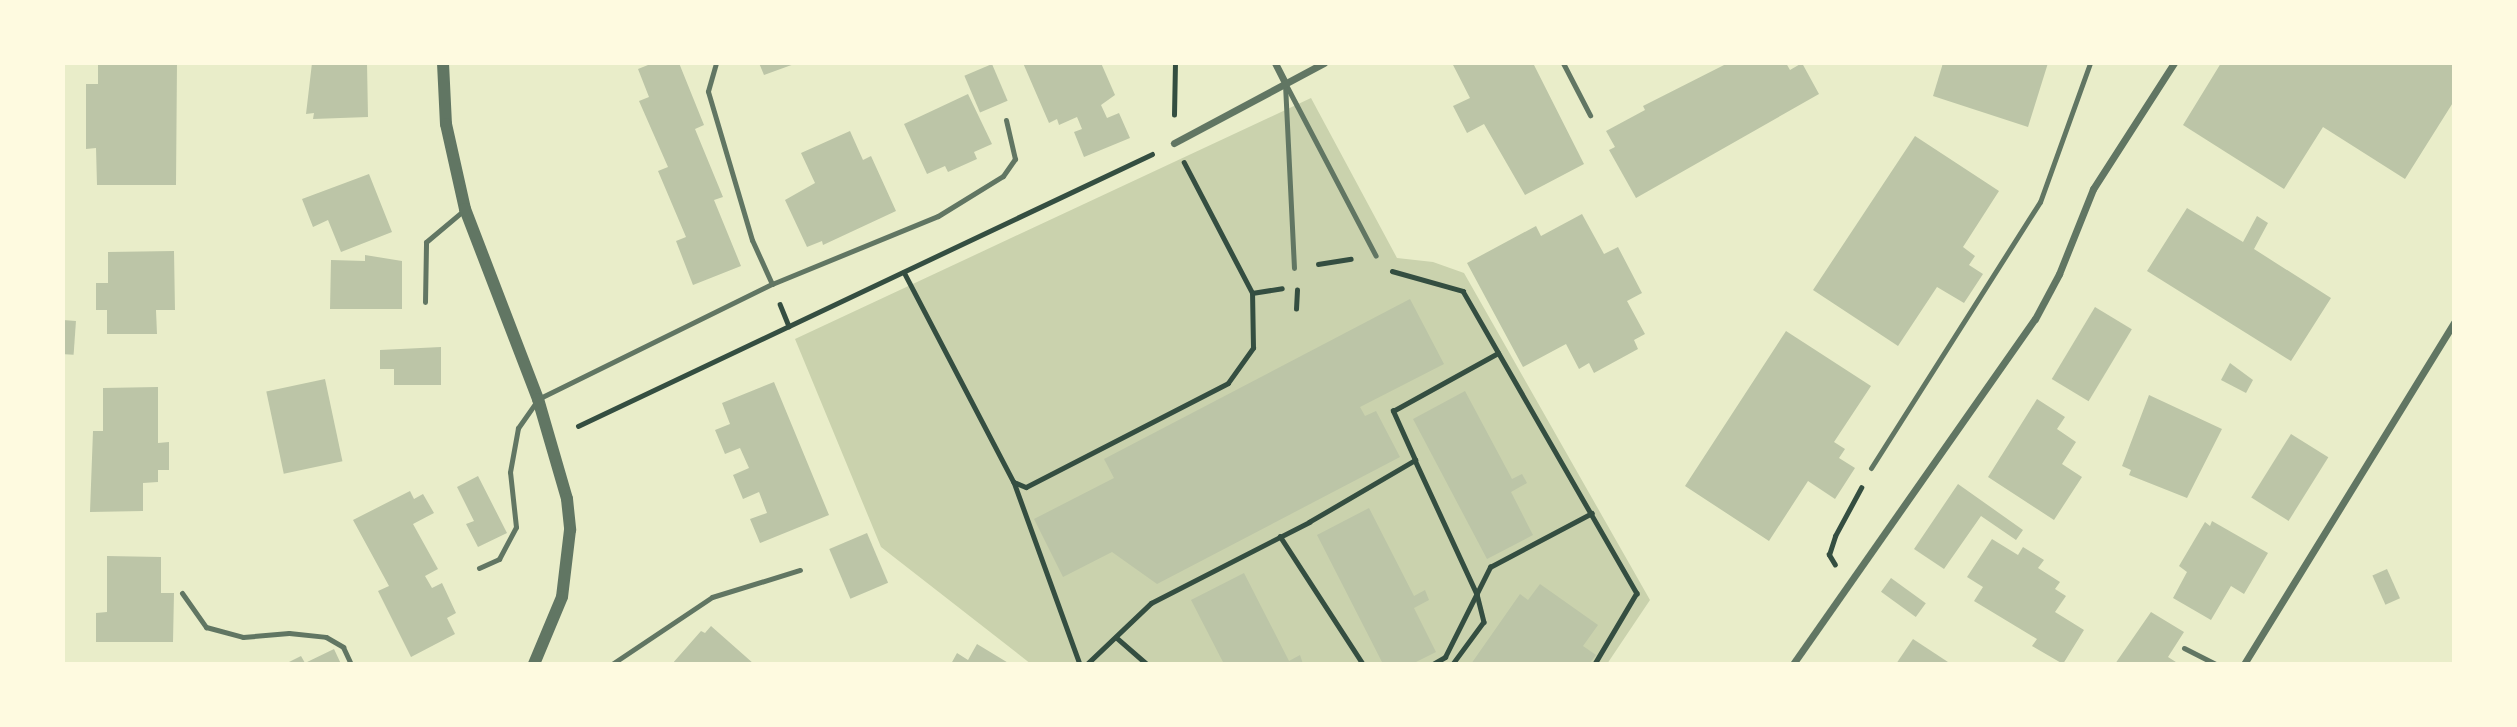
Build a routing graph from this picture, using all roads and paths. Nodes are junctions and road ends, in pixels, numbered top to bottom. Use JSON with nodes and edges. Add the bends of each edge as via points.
{"nodes":[{"id":1,"x":443,"y":63,"type":"edge"},
{"id":2,"x":716,"y":63,"type":"edge"},
{"id":3,"x":1175,"y":63,"type":"edge"},
{"id":4,"x":1275,"y":63,"type":"edge"},
{"id":5,"x":1324,"y":63,"type":"edge"},
{"id":6,"x":1563,"y":63,"type":"edge"},
{"id":7,"x":2090,"y":63,"type":"edge"},
{"id":8,"x":2174,"y":63,"type":"edge"},
{"id":9,"x":1284,"y":83,"type":"junction"},
{"id":10,"x":1590,"y":115,"type":"dead end"},
{"id":11,"x":1006,"y":120,"type":"dead end"},
{"id":12,"x":1174,"y":143,"type":"junction"},
{"id":13,"x":465,"y":209,"type":"junction"},
{"id":14,"x":1376,"y":256,"type":"junction"},
{"id":15,"x":1294,"y":268,"type":"joint"},
{"id":16,"x":904,"y":272,"type":"junction"},
{"id":17,"x":772,"y":284,"type":"junction"},
{"id":18,"x":1252,"y":293,"type":"junction"},
{"id":19,"x":425,"y":302,"type":"dead end"},
{"id":20,"x":1296,"y":309,"type":"dead end"},
{"id":21,"x":2454,"y":322,"type":"edge"},
{"id":22,"x":1498,"y":354,"type":"junction"},
{"id":23,"x":538,"y":399,"type":"junction"},
{"id":24,"x":578,"y":426,"type":"dead end"},
{"id":25,"x":1415,"y":460,"type":"junction"},
{"id":26,"x":1871,"y":468,"type":"joint"},
{"id":27,"x":1014,"y":482,"type":"junction"},
{"id":28,"x":1592,"y":513,"type":"junction"},
{"id":29,"x":1280,"y":536,"type":"junction"},
{"id":30,"x":479,"y":568,"type":"dead end"},
{"id":31,"x":800,"y":570,"type":"dead end"},
{"id":32,"x":1853,"y":580,"type":"junction"},
{"id":33,"x":182,"y":593,"type":"dead end"},
{"id":34,"x":1477,"y":594,"type":"junction"},
{"id":35,"x":1117,"y":638,"type":"junction"},
{"id":36,"x":2184,"y":648,"type":"dead end"},
{"id":37,"x":540,"y":662,"type":"edge"},
{"id":38,"x":351,"y":664,"type":"edge"},
{"id":39,"x":612,"y":664,"type":"edge"},
{"id":40,"x":1080,"y":664,"type":"edge"},
{"id":41,"x":1087,"y":664,"type":"edge"},
{"id":42,"x":1147,"y":664,"type":"edge"},
{"id":43,"x":1363,"y":664,"type":"edge"},
{"id":44,"x":1433,"y":664,"type":"edge"},
{"id":45,"x":1453,"y":664,"type":"edge"},
{"id":46,"x":1595,"y":664,"type":"edge"},
{"id":47,"x":1793,"y":664,"type":"edge"},
{"id":48,"x":2216,"y":664,"type":"edge"},
{"id":49,"x":2244,"y":664,"type":"edge"}],
"edges":[{"from":1,"to":13,"type":"street","via":[[446,124]]},
{"from":2,"to":17,"type":"lane","via":[[708,91],[752,240]]},
{"from":3,"to":12,"type":"path"},
{"from":4,"to":9,"type":"street"},
{"from":5,"to":9,"type":"street"},
{"from":6,"to":10,"type":"lane"},
{"from":7,"to":26,"type":"lane","via":[[2040,202]]},
{"from":8,"to":32,"type":"street","via":[[2093,189],[2059,274],[2035,319]]},
{"from":9,"to":12,"type":"street"},
{"from":9,"to":14,"type":"lane"},
{"from":9,"to":15,"type":"lane"},
{"from":11,"to":17,"type":"lane","via":[[1015,159],[1003,176],[938,216]]},
{"from":12,"to":16,"type":"path"},
{"from":12,"to":18,"type":"path"},
{"from":13,"to":19,"type":"lane","via":[[426,242]]},
{"from":13,"to":23,"type":"street"},
{"from":14,"to":15,"type":"path"},
{"from":14,"to":22,"type":"path","via":[[1397,275],[1463,291]]},
{"from":16,"to":24,"type":"path"},
{"from":16,"to":27,"type":"path"},
{"from":17,"to":23,"type":"lane"},
{"from":18,"to":20,"type":"path","via":[[1297,286]]},
{"from":18,"to":27,"type":"path","via":[[1253,348],[1228,383],[1027,487]]},
{"from":21,"to":49,"type":"street"},
{"from":22,"to":25,"type":"path","via":[[1394,411]]},
{"from":22,"to":28,"type":"path"},
{"from":23,"to":30,"type":"lane","via":[[518,428],[510,472],[516,527],[499,559]]},
{"from":23,"to":37,"type":"street","via":[[560,470],[570,530],[562,597]]},
{"from":25,"to":29,"type":"path"},
{"from":25,"to":34,"type":"path"},
{"from":26,"to":32,"type":"path","via":[[1829,555]]},
{"from":27,"to":40,"type":"path"},
{"from":28,"to":34,"type":"path","via":[[1490,567]]},
{"from":28,"to":46,"type":"path","via":[[1637,593]]},
{"from":29,"to":35,"type":"path","via":[[1151,603]]},
{"from":29,"to":43,"type":"path"},
{"from":31,"to":39,"type":"lane","via":[[712,597]]},
{"from":32,"to":47,"type":"street"},
{"from":33,"to":38,"type":"lane","via":[[206,627],[243,637],[289,633],[326,637],[343,647]]},
{"from":34,"to":44,"type":"path","via":[[1445,657]]},
{"from":34,"to":45,"type":"path","via":[[1484,622]]},
{"from":35,"to":41,"type":"path"},
{"from":35,"to":42,"type":"path"},
{"from":36,"to":48,"type":"lane"}]}
